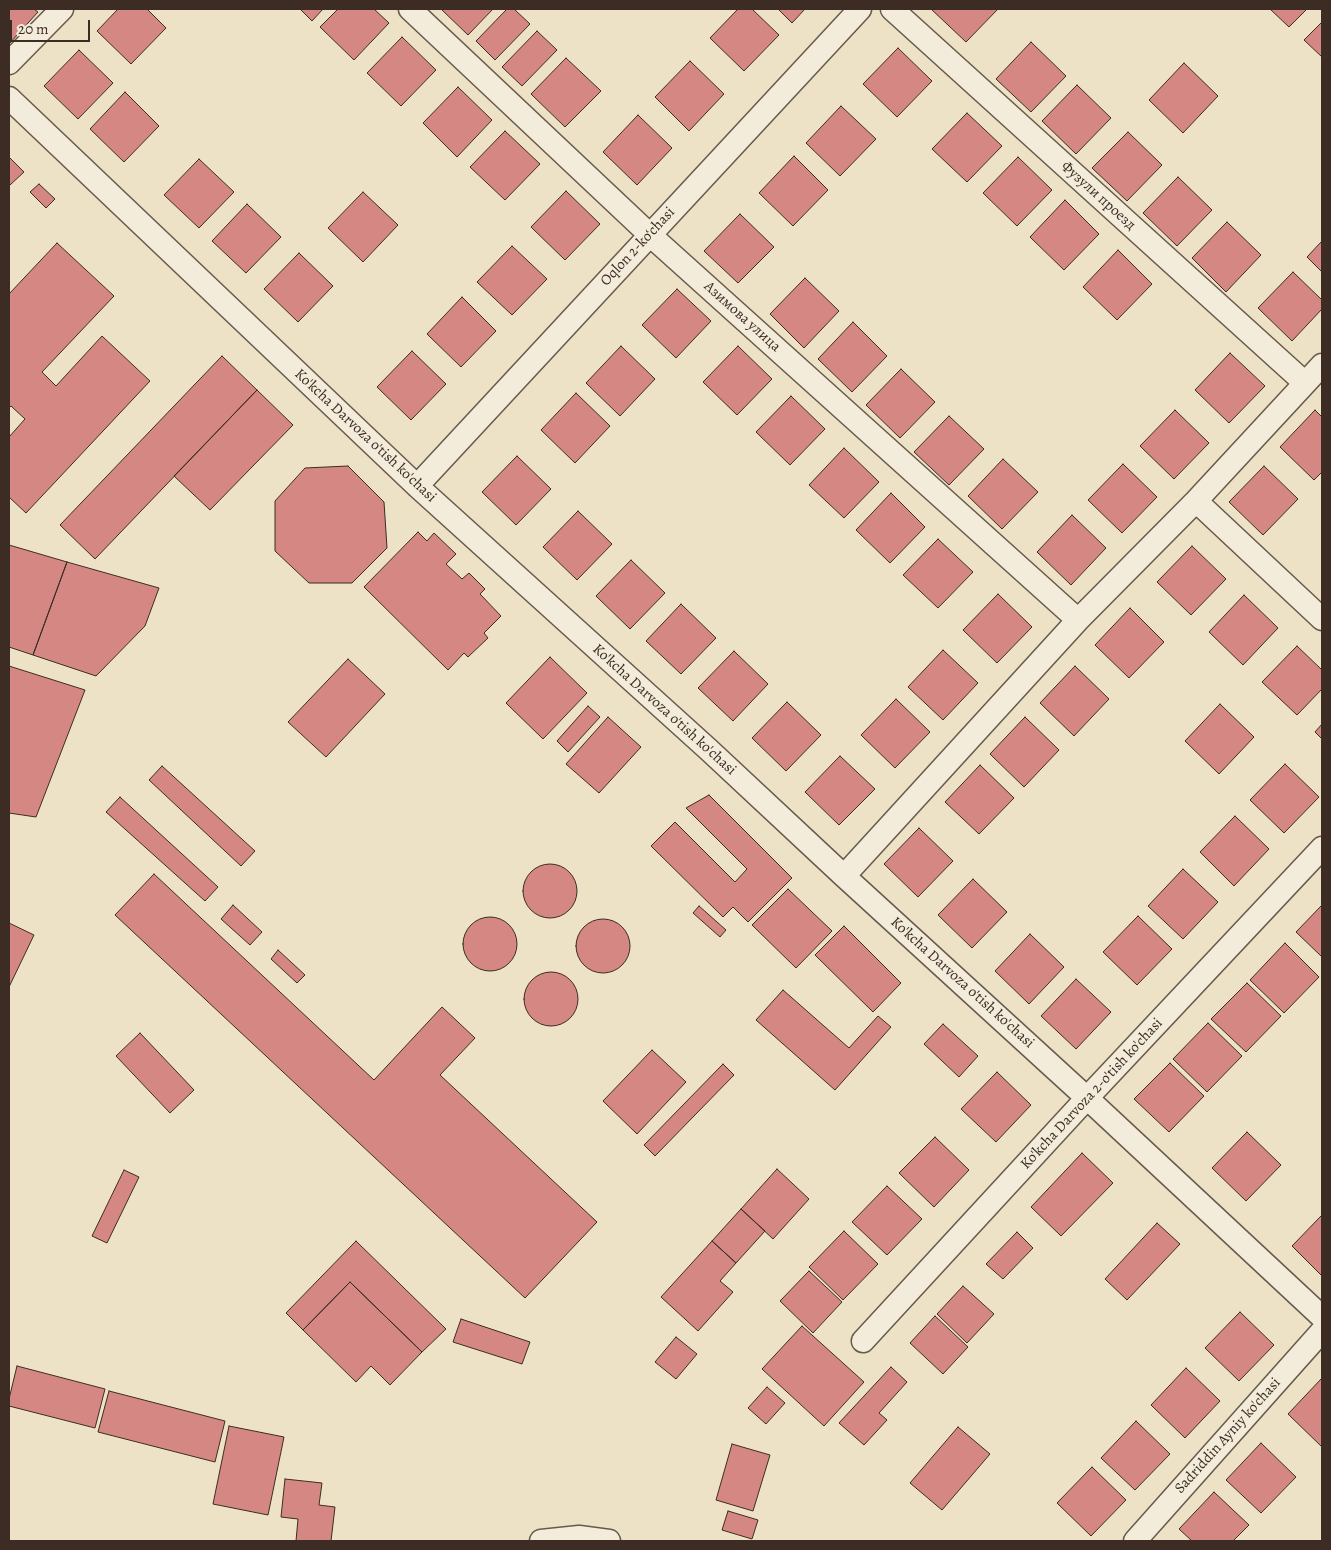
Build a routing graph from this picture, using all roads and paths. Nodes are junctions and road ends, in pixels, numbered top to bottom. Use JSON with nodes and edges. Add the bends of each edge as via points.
{"nodes":[{"id":1,"x":62,"y":9,"type":"edge"},
{"id":2,"x":410,"y":9,"type":"edge"},
{"id":3,"x":860,"y":9,"type":"edge"},
{"id":4,"x":892,"y":9,"type":"edge"},
{"id":5,"x":9,"y":63,"type":"edge"},
{"id":6,"x":9,"y":98,"type":"edge"},
{"id":7,"x":650,"y":234,"type":"junction"},
{"id":8,"x":1322,"y":365,"type":"edge"},
{"id":9,"x":1305,"y":383,"type":"junction"},
{"id":10,"x":417,"y":486,"type":"junction"},
{"id":11,"x":1196,"y":501,"type":"junction"},
{"id":12,"x":1322,"y":619,"type":"edge"},
{"id":13,"x":1078,"y":620,"type":"junction"},
{"id":14,"x":1322,"y":848,"type":"edge"},
{"id":15,"x":844,"y":876,"type":"junction"},
{"id":16,"x":1087,"y":1098,"type":"junction"},
{"id":17,"x":1322,"y":1317,"type":"edge"},
{"id":18,"x":1322,"y":1331,"type":"edge"},
{"id":19,"x":863,"y":1341,"type":"dead end"},
{"id":20,"x":541,"y":1541,"type":"edge"},
{"id":21,"x":609,"y":1541,"type":"edge"},
{"id":22,"x":1135,"y":1541,"type":"edge"}],
"edges":[{"from":1,"to":5,"type":"street"},
{"from":2,"to":7,"type":"street","name":"Азимова улица"},
{"from":3,"to":7,"type":"street","name":"Oqlon 2-ko‘chasi"},
{"from":4,"to":9,"type":"street","name":"Фузули проезд"},
{"from":6,"to":10,"type":"street","name":"Ko'kcha Darvoza o'tish ko'chasi"},
{"from":7,"to":10,"type":"street","name":"Oqlon 2-ko‘chasi"},
{"from":7,"to":13,"type":"street","name":"Азимова улица"},
{"from":8,"to":9,"type":"street"},
{"from":9,"to":11,"type":"street"},
{"from":10,"to":15,"type":"street","name":"Ko'kcha Darvoza o'tish ko'chasi"},
{"from":11,"to":12,"type":"street"},
{"from":11,"to":13,"type":"street"},
{"from":13,"to":15,"type":"street"},
{"from":14,"to":16,"type":"street","name":"Ko'kcha Darvoza 2-o'tish ko'chasi"},
{"from":15,"to":16,"type":"street","name":"Ko'kcha Darvoza o'tish ko'chasi"},
{"from":16,"to":17,"type":"street","name":"Ko'kcha Darvoza o'tish ko'chasi"},
{"from":16,"to":19,"type":"street","name":"Ko'kcha Darvoza 2-o'tish ko'chasi"},
{"from":18,"to":22,"type":"street","name":"Sadriddin Ayniy ko'chasi"},
{"from":20,"to":21,"type":"street","via":[[579,1537]]}]}
